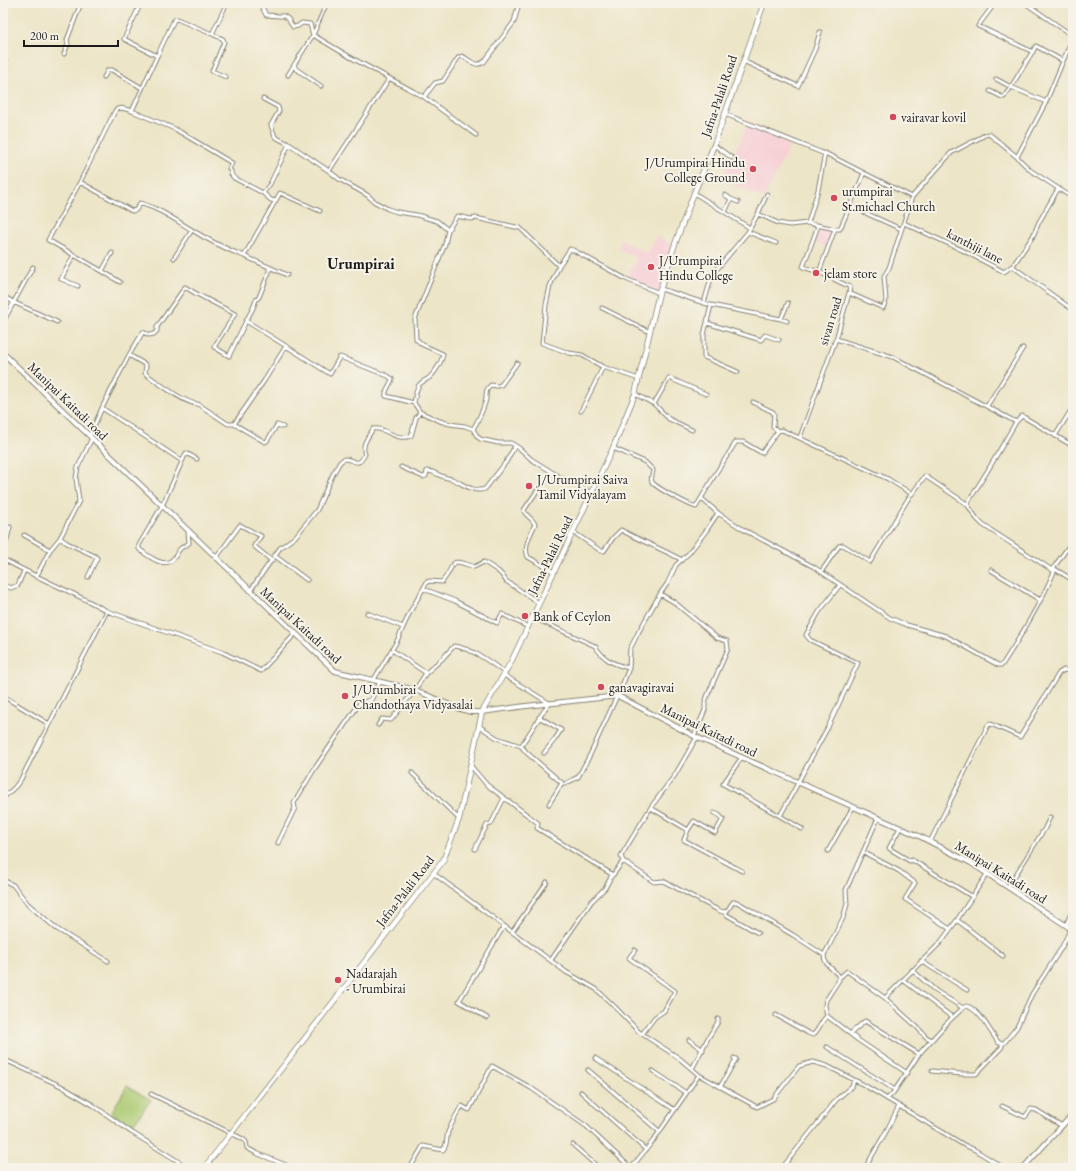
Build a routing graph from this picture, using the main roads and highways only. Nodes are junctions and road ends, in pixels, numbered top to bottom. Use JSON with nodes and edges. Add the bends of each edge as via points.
{"nodes":[{"id":1,"x":764,"y":3,"type":"edge"},
{"id":2,"x":3,"y":353,"type":"edge"},
{"id":3,"x":482,"y":712,"type":"junction"},
{"id":4,"x":1072,"y":929,"type":"edge"},
{"id":5,"x":1073,"y":1114,"type":"edge"},
{"id":6,"x":204,"y":1168,"type":"edge"},
{"id":7,"x":1023,"y":1168,"type":"edge"}],
"edges":[{"from":1,"to":3,"type":"main road","name":"Jafna-Palali Road","via":[[660,291],[635,394],[613,448],[528,627]]},
{"from":2,"to":3,"type":"main road","name":"Manipai Kaitadi road","via":[[335,671],[415,690],[463,711]]},
{"from":3,"to":4,"type":"main road","name":"Manipai Kaitadi road","via":[[618,696],[695,737],[900,828],[971,863]]},
{"from":3,"to":6,"type":"main road","name":"Jafna-Palali Road","via":[[458,819],[443,861]]},
{"from":5,"to":7,"type":"main road"}]}
